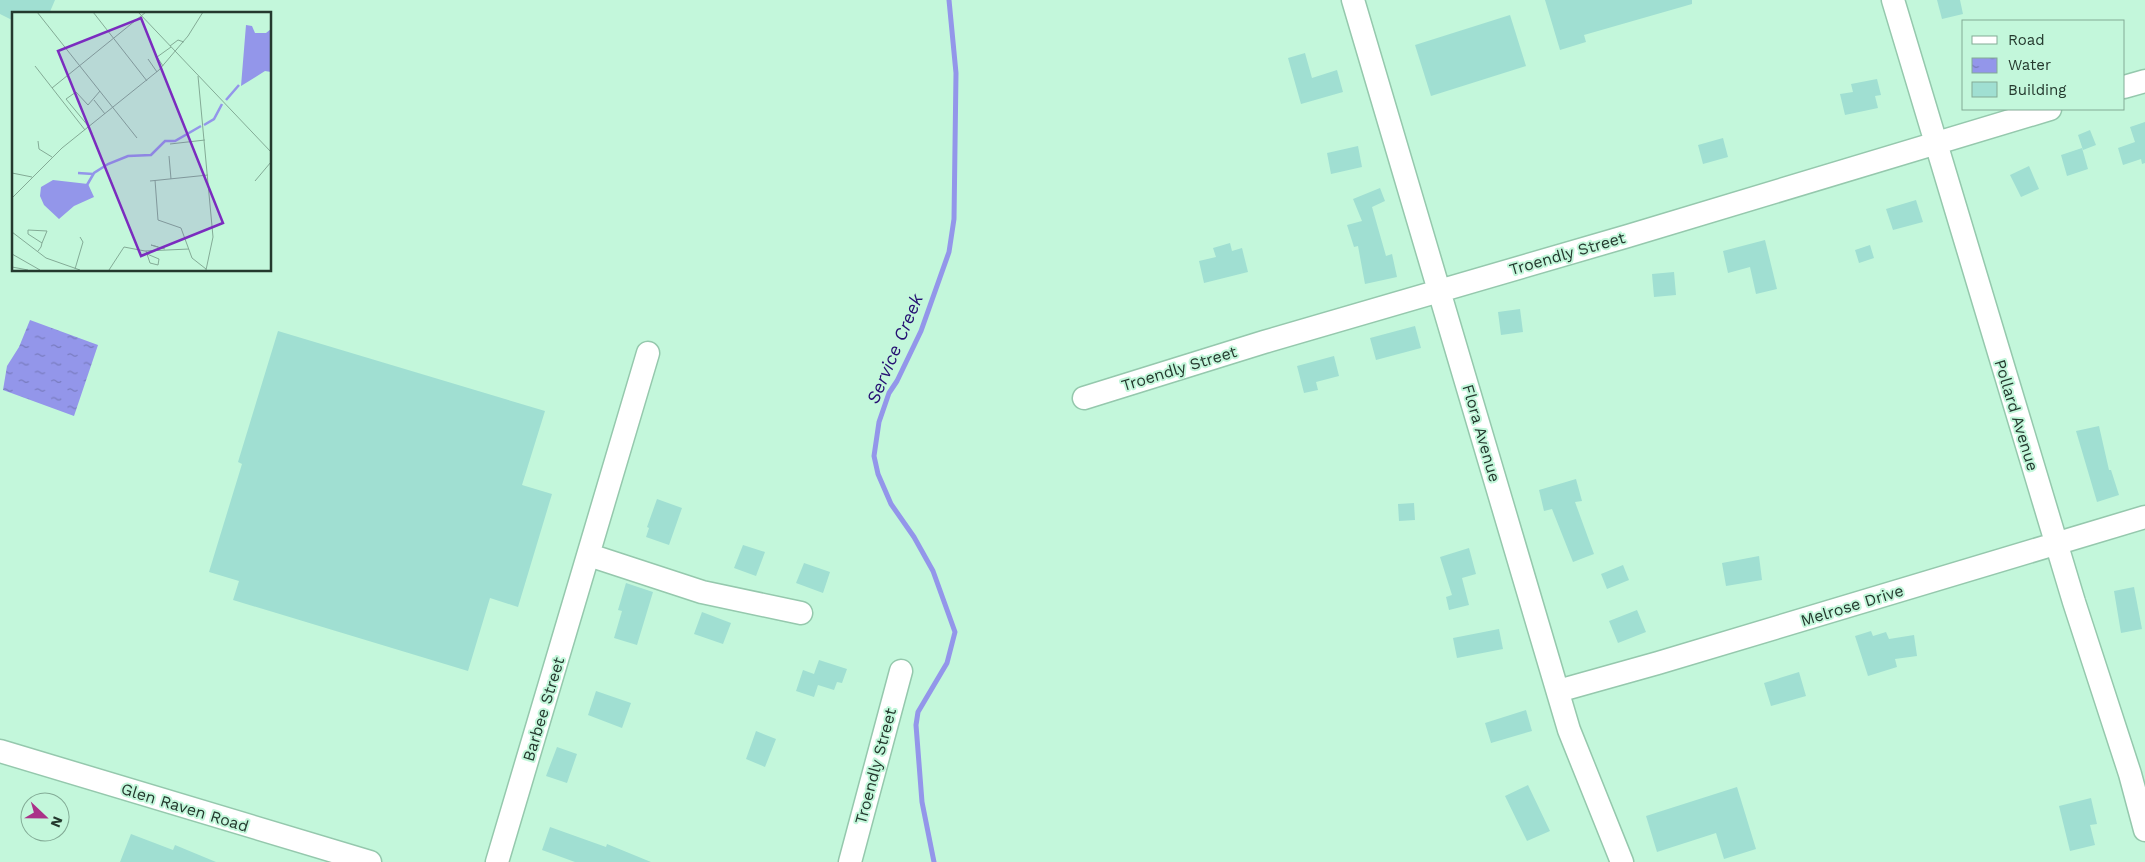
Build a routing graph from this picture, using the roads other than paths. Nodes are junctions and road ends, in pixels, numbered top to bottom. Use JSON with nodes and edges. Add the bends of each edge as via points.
{"nodes":[{"id":1,"x":1354,"y":0,"type":"edge"},
{"id":2,"x":1893,"y":0,"type":"edge"},
{"id":3,"x":2145,"y":81,"type":"edge"},
{"id":4,"x":2125,"y":87,"type":"edge"},
{"id":5,"x":2047,"y":110,"type":"edge"},
{"id":6,"x":1937,"y":142,"type":"junction"},
{"id":7,"x":1439,"y":290,"type":"junction"},
{"id":8,"x":648,"y":353,"type":"dead end"},
{"id":9,"x":1084,"y":398,"type":"dead end"},
{"id":10,"x":2145,"y":517,"type":"edge"},
{"id":11,"x":2057,"y":544,"type":"junction"},
{"id":12,"x":589,"y":555,"type":"junction"},
{"id":13,"x":802,"y":613,"type":"dead end"},
{"id":14,"x":901,"y":670,"type":"dead end"},
{"id":15,"x":1558,"y":691,"type":"junction"},
{"id":16,"x":0,"y":751,"type":"edge"},
{"id":17,"x":2145,"y":830,"type":"edge"},
{"id":18,"x":370,"y":862,"type":"edge"},
{"id":19,"x":497,"y":862,"type":"edge"},
{"id":20,"x":850,"y":862,"type":"edge"},
{"id":21,"x":1622,"y":862,"type":"edge"}],
"edges":[{"from":1,"to":7,"type":"street","name":"Flora Avenue"},
{"from":2,"to":6,"type":"street","name":"Pollard Avenue"},
{"from":3,"to":4,"type":"street"},
{"from":5,"to":6,"type":"street","name":"Troendly Street"},
{"from":6,"to":7,"type":"street","name":"Troendly Street"},
{"from":6,"to":11,"type":"street","name":"Pollard Avenue"},
{"from":7,"to":9,"type":"street","name":"Troendly Street"},
{"from":7,"to":15,"type":"street","name":"Flora Avenue"},
{"from":8,"to":12,"type":"street","name":"Barbee Street"},
{"from":10,"to":11,"type":"street","name":"Melrose Drive"},
{"from":11,"to":15,"type":"street","name":"Melrose Drive"},
{"from":11,"to":17,"type":"street","name":"Pollard Avenue"},
{"from":12,"to":13,"type":"street","via":[[702,592]]},
{"from":12,"to":19,"type":"street","name":"Barbee Street"},
{"from":14,"to":20,"type":"street","name":"Troendly Street"},
{"from":15,"to":21,"type":"street","name":"Flora Avenue","via":[[1579,758]]},
{"from":16,"to":18,"type":"street","name":"Glen Raven Road"}]}
